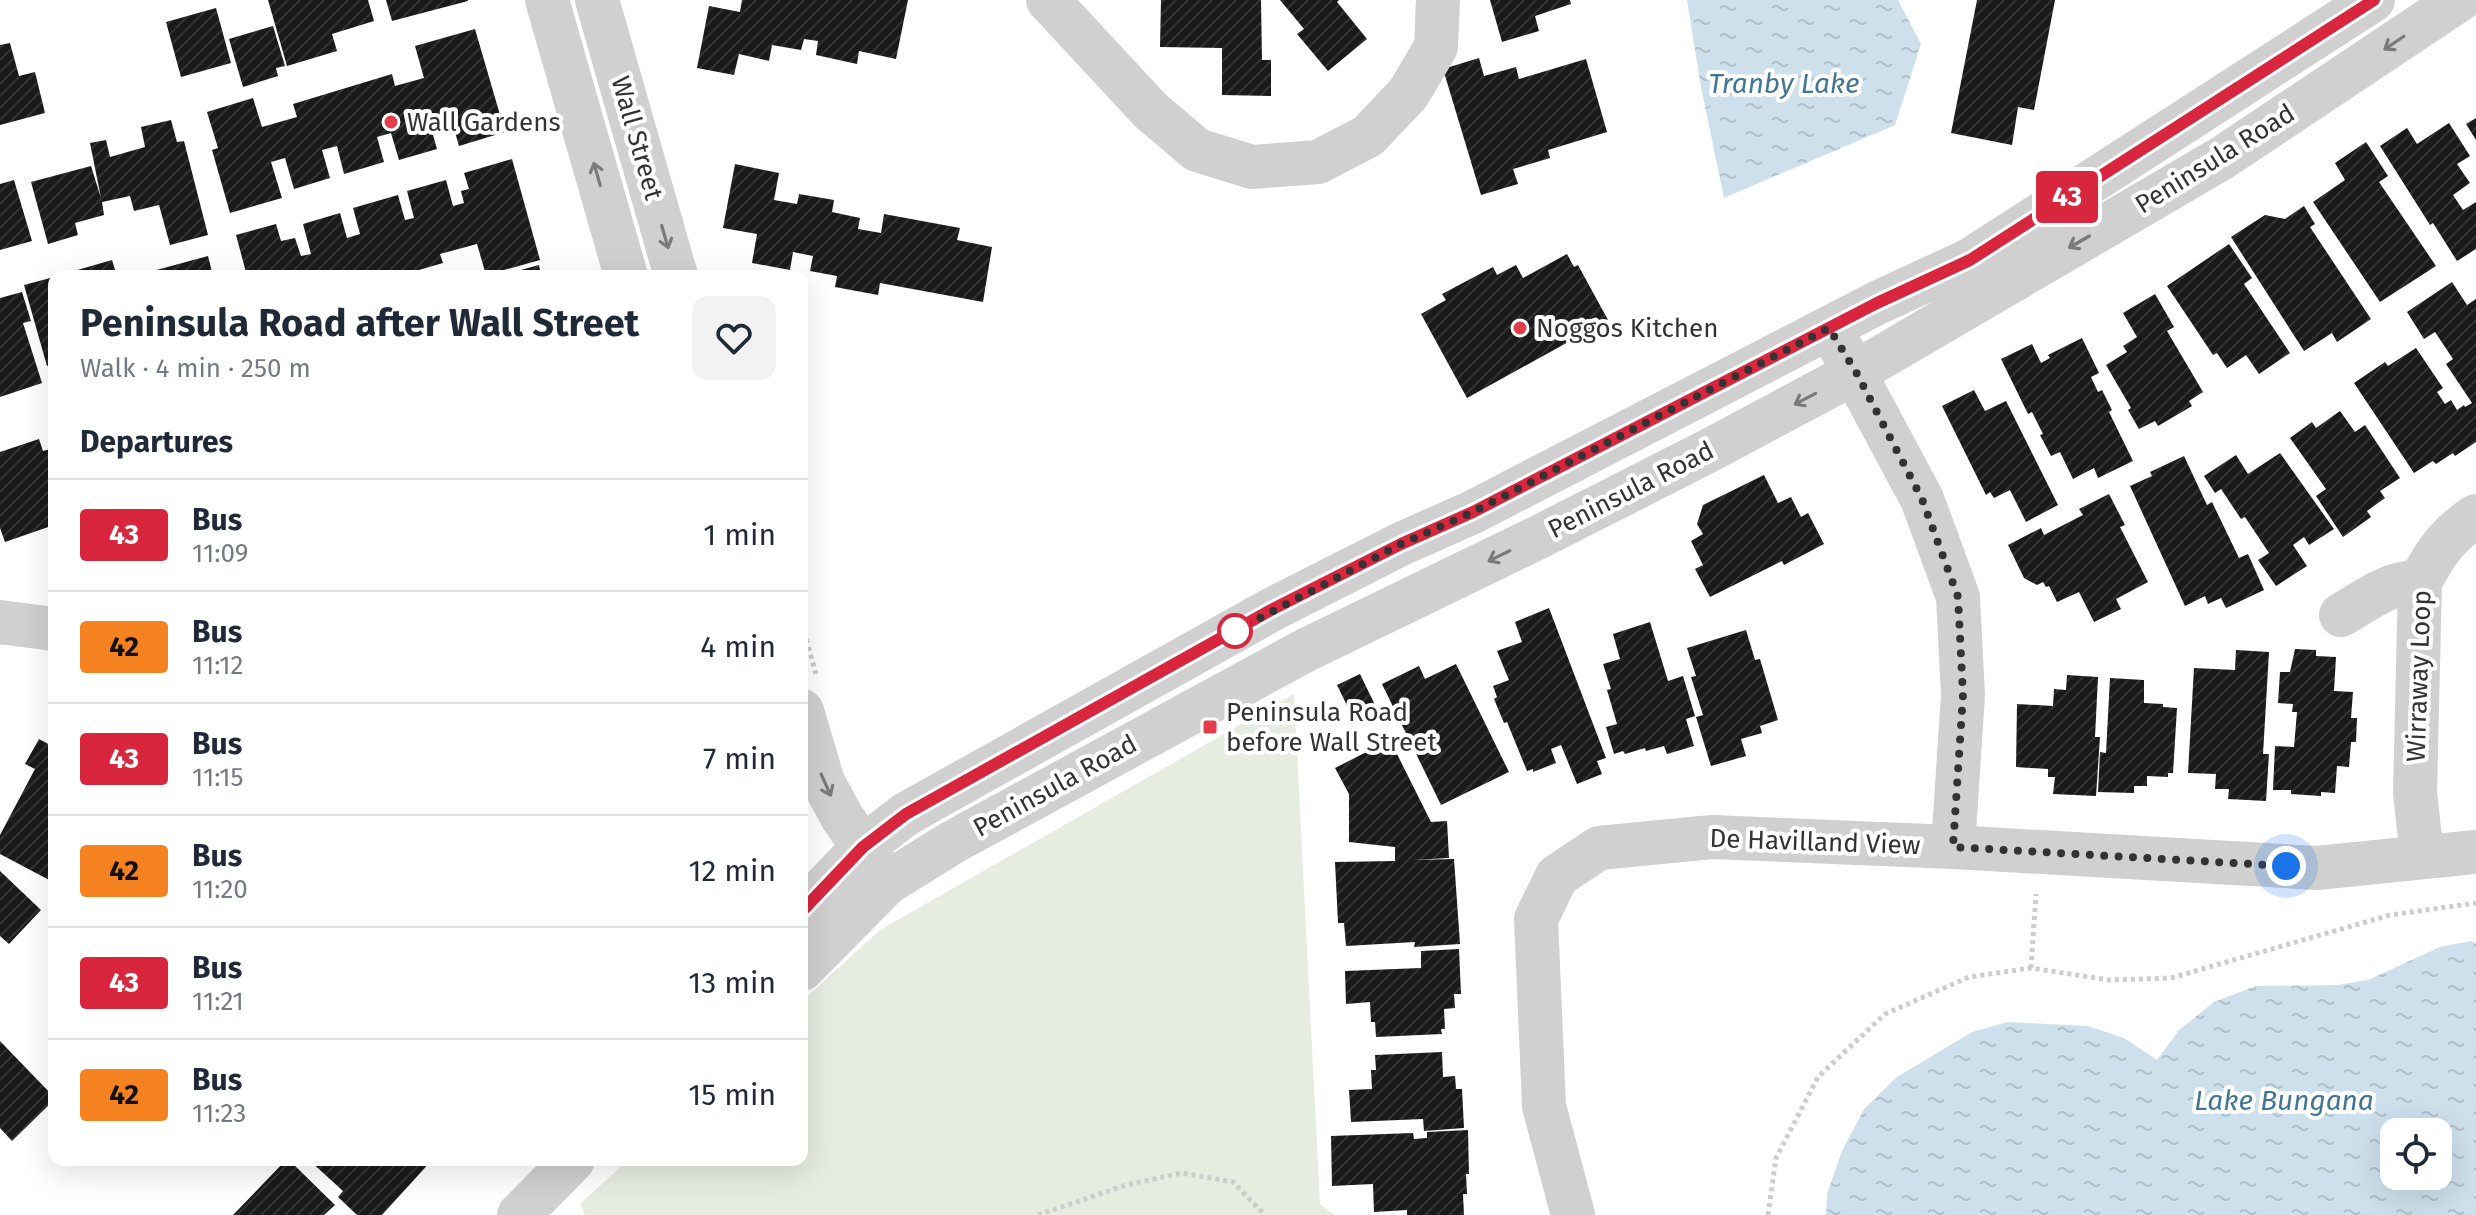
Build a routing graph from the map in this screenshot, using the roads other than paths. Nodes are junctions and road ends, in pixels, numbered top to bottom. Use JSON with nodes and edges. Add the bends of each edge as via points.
{"nodes":[{"id":1,"x":547,"y":0,"type":"edge"},
{"id":2,"x":597,"y":0,"type":"edge"},
{"id":3,"x":1048,"y":0,"type":"edge"},
{"id":4,"x":1438,"y":0,"type":"edge"},
{"id":5,"x":2373,"y":0,"type":"edge"},
{"id":6,"x":2459,"y":0,"type":"edge"},
{"id":7,"x":624,"y":270,"type":"edge"},
{"id":8,"x":674,"y":270,"type":"edge"},
{"id":9,"x":1829,"y":328,"type":"junction"},
{"id":10,"x":1856,"y":372,"type":"junction"},
{"id":11,"x":1520,"y":488,"type":"junction"},
{"id":12,"x":2476,"y":516,"type":"edge"},
{"id":13,"x":1541,"y":536,"type":"junction"},
{"id":14,"x":2420,"y":582,"type":"junction"},
{"id":15,"x":2341,"y":615,"type":"dead end"},
{"id":16,"x":0,"y":622,"type":"edge"},
{"id":17,"x":48,"y":628,"type":"edge"},
{"id":18,"x":810,"y":697,"type":"edge"},
{"id":19,"x":863,"y":847,"type":"junction"},
{"id":20,"x":1953,"y":847,"type":"junction"},
{"id":21,"x":2476,"y":852,"type":"edge"},
{"id":22,"x":2422,"y":856,"type":"junction"},
{"id":23,"x":887,"y":883,"type":"junction"},
{"id":24,"x":816,"y":901,"type":"edge"},
{"id":25,"x":808,"y":940,"type":"edge"},
{"id":26,"x":567,"y":1166,"type":"edge"},
{"id":27,"x":519,"y":1215,"type":"edge"},
{"id":28,"x":1573,"y":1215,"type":"edge"}],
"edges":[{"from":7,"to":1,"type":"street","name":"Wall Street","one_way":true},
{"from":2,"to":8,"type":"street","name":"Wall Street","one_way":true},
{"from":3,"to":4,"type":"street","via":[[1150,110],[1197,150],[1252,167],[1318,162],[1368,136],[1408,94],[1436,47]]},
{"from":5,"to":9,"type":"street","name":"Peninsula Road","via":[[1970,260]]},
{"from":6,"to":10,"type":"street","name":"Peninsula Road","one_way":true,"via":[[2222,158]]},
{"from":9,"to":10,"type":"street"},
{"from":9,"to":11,"type":"street","name":"Peninsula Road"},
{"from":10,"to":13,"type":"street","name":"Peninsula Road","one_way":true},
{"from":10,"to":20,"type":"street","via":[[1922,499],[1958,597],[1963,695]]},
{"from":11,"to":13,"type":"street"},
{"from":11,"to":19,"type":"street","name":"Peninsula Road","via":[[1271,610],[906,814]]},
{"from":12,"to":14,"type":"street","name":"Wirraway Loop","via":[[2435,553]]},
{"from":13,"to":23,"type":"street","name":"Peninsula Road","one_way":true,"via":[[1306,650]]},
{"from":14,"to":15,"type":"street","via":[[2388,587]]},
{"from":14,"to":22,"type":"street","name":"Wirraway Loop","via":[[2415,793]]},
{"from":16,"to":17,"type":"street"},
{"from":18,"to":19,"type":"street","one_way":true,"via":[[823,782]]},
{"from":19,"to":23,"type":"street"},
{"from":19,"to":24,"type":"street","name":"Peninsula Road"},
{"from":20,"to":22,"type":"street","name":"De Havilland View","via":[[2317,868]]},
{"from":20,"to":28,"type":"street","name":"De Havilland View","via":[[1712,837],[1599,848],[1557,876],[1536,919],[1544,1106]]},
{"from":21,"to":22,"type":"street","name":"De Havilland View"},
{"from":23,"to":24,"type":"street","name":"Peninsula Road"},
{"from":24,"to":25,"type":"street","name":"Peninsula Road"},
{"from":26,"to":27,"type":"street"}]}
